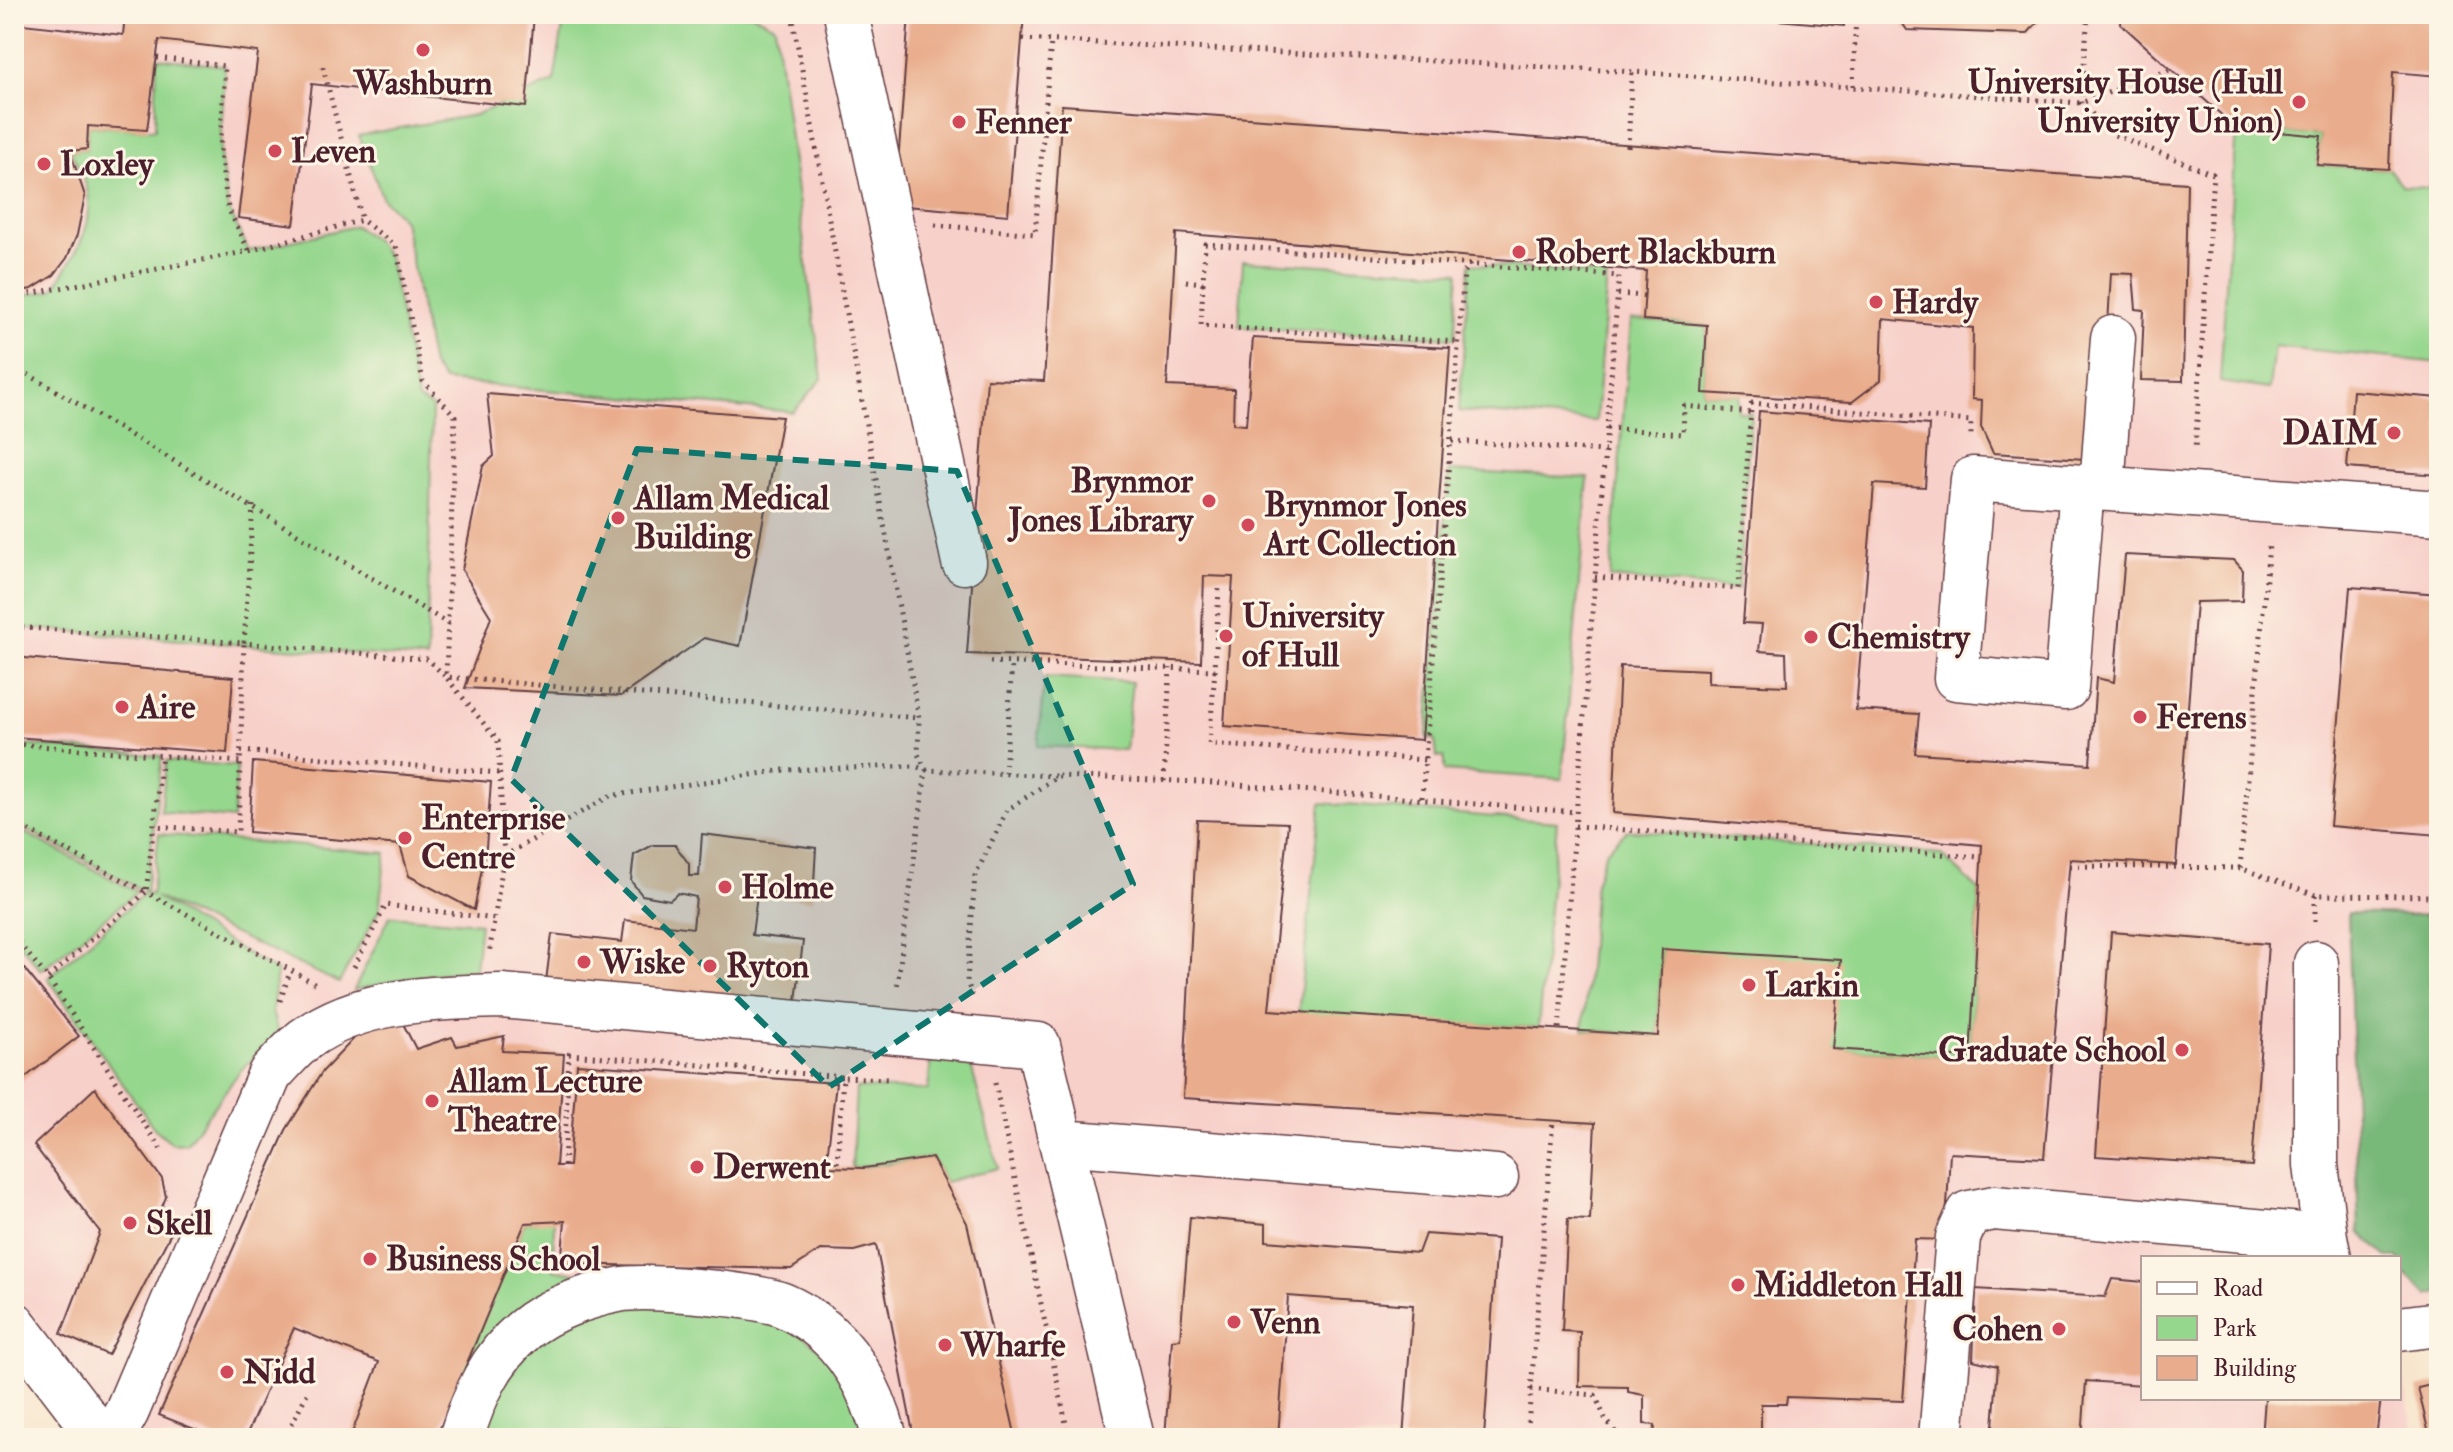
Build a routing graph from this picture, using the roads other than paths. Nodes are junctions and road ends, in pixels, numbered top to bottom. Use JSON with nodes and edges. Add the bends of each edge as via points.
{"nodes":[{"id":1,"x":846,"y":14,"type":"edge"},
{"id":2,"x":2113,"y":338,"type":"dead end"},
{"id":3,"x":2092,"y":487,"type":"junction"},
{"id":4,"x":2439,"y":513,"type":"edge"},
{"id":5,"x":964,"y":562,"type":"dead end"},
{"id":6,"x":2316,"y":963,"type":"dead end"},
{"id":7,"x":1061,"y":1142,"type":"junction"},
{"id":8,"x":1496,"y":1177,"type":"dead end"},
{"id":9,"x":2327,"y":1247,"type":"edge"},
{"id":10,"x":14,"y":1324,"type":"edge"},
{"id":11,"x":2439,"y":1324,"type":"edge"},
{"id":12,"x":2401,"y":1329,"type":"edge"},
{"id":13,"x":101,"y":1438,"type":"edge"},
{"id":14,"x":112,"y":1438,"type":"edge"},
{"id":15,"x":461,"y":1438,"type":"edge"},
{"id":16,"x":885,"y":1438,"type":"edge"},
{"id":17,"x":1132,"y":1438,"type":"edge"},
{"id":18,"x":1941,"y":1438,"type":"edge"}],
"edges":[{"from":1,"to":5,"type":"lane"},
{"from":2,"to":3,"type":"lane"},
{"from":3,"to":3,"type":"lane","via":[[2066,688],[1956,678],[1973,479]]},
{"from":3,"to":4,"type":"lane"},
{"from":6,"to":9,"type":"lane","via":[[2316,1165]]},
{"from":7,"to":8,"type":"lane"},
{"from":7,"to":14,"type":"lane","via":[[1038,1045],[567,1000],[422,998],[362,1011],[306,1038],[270,1074]]},
{"from":7,"to":17,"type":"lane"},
{"from":9,"to":18,"type":"lane","via":[[1994,1208],[1969,1213],[1958,1237]]},
{"from":10,"to":13,"type":"lane"},
{"from":11,"to":12,"type":"lane"},
{"from":15,"to":16,"type":"lane","via":[[474,1396],[496,1360],[526,1328],[573,1303],[622,1289],[773,1301],[813,1323],[852,1361],[876,1404]]}]}
